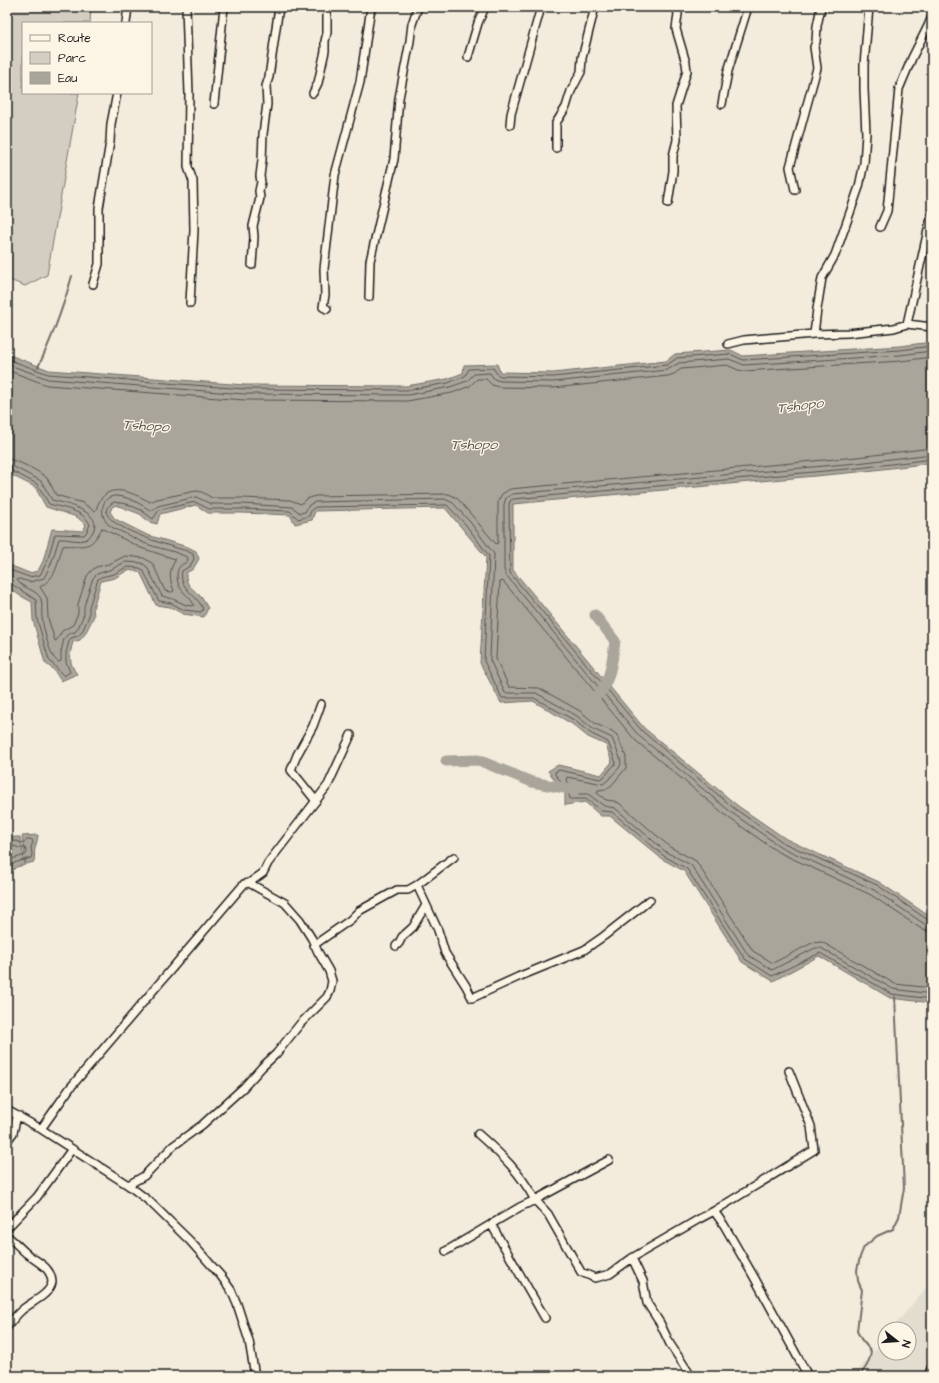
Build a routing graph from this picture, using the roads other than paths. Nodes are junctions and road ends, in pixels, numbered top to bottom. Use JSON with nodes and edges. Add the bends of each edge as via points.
{"nodes":[{"id":1,"x":128,"y":7,"type":"edge"},
{"id":2,"x":186,"y":7,"type":"edge"},
{"id":3,"x":224,"y":7,"type":"edge"},
{"id":4,"x":279,"y":7,"type":"edge"},
{"id":5,"x":327,"y":7,"type":"edge"},
{"id":6,"x":371,"y":7,"type":"edge"},
{"id":7,"x":418,"y":7,"type":"edge"},
{"id":8,"x":485,"y":7,"type":"edge"},
{"id":9,"x":541,"y":7,"type":"edge"},
{"id":10,"x":595,"y":7,"type":"edge"},
{"id":11,"x":676,"y":7,"type":"edge"},
{"id":12,"x":748,"y":7,"type":"edge"},
{"id":13,"x":821,"y":7,"type":"edge"},
{"id":14,"x":868,"y":7,"type":"edge"},
{"id":15,"x":932,"y":16,"type":"edge"},
{"id":16,"x":126,"y":22,"type":"edge"},
{"id":17,"x":468,"y":57,"type":"dead end"},
{"id":18,"x":313,"y":93,"type":"dead end"},
{"id":19,"x":117,"y":94,"type":"edge"},
{"id":20,"x":214,"y":104,"type":"dead end"},
{"id":21,"x":722,"y":104,"type":"dead end"},
{"id":22,"x":510,"y":125,"type":"dead end"},
{"id":23,"x":556,"y":148,"type":"dead end"},
{"id":24,"x":795,"y":190,"type":"dead end"},
{"id":25,"x":668,"y":203,"type":"dead end"},
{"id":26,"x":932,"y":212,"type":"edge"},
{"id":27,"x":880,"y":227,"type":"dead end"},
{"id":28,"x":252,"y":265,"type":"dead end"},
{"id":29,"x":93,"y":284,"type":"dead end"},
{"id":30,"x":369,"y":297,"type":"dead end"},
{"id":31,"x":190,"y":302,"type":"dead end"},
{"id":32,"x":327,"y":309,"type":"dead end"},
{"id":33,"x":907,"y":324,"type":"junction"},
{"id":34,"x":932,"y":327,"type":"edge"},
{"id":35,"x":814,"y":334,"type":"junction"},
{"id":36,"x":728,"y":344,"type":"dead end"},
{"id":37,"x":321,"y":704,"type":"dead end"},
{"id":38,"x":351,"y":735,"type":"dead end"},
{"id":39,"x":316,"y":801,"type":"junction"},
{"id":40,"x":454,"y":857,"type":"dead end"},
{"id":41,"x":249,"y":883,"type":"junction"},
{"id":42,"x":417,"y":885,"type":"junction"},
{"id":43,"x":650,"y":900,"type":"dead end"},
{"id":44,"x":426,"y":905,"type":"junction"},
{"id":45,"x":314,"y":945,"type":"junction"},
{"id":46,"x":396,"y":946,"type":"dead end"},
{"id":47,"x":789,"y":1071,"type":"dead end"},
{"id":48,"x":7,"y":1110,"type":"edge"},
{"id":49,"x":19,"y":1116,"type":"junction"},
{"id":50,"x":41,"y":1129,"type":"junction"},
{"id":51,"x":478,"y":1134,"type":"dead end"},
{"id":52,"x":7,"y":1142,"type":"edge"},
{"id":53,"x":72,"y":1149,"type":"junction"},
{"id":54,"x":609,"y":1160,"type":"dead end"},
{"id":55,"x":128,"y":1186,"type":"junction"},
{"id":56,"x":535,"y":1200,"type":"junction"},
{"id":57,"x":714,"y":1212,"type":"junction"},
{"id":58,"x":491,"y":1224,"type":"junction"},
{"id":59,"x":7,"y":1228,"type":"edge"},
{"id":60,"x":7,"y":1236,"type":"edge"},
{"id":61,"x":446,"y":1251,"type":"dead end"},
{"id":62,"x":632,"y":1258,"type":"junction"},
{"id":63,"x":545,"y":1318,"type":"dead end"},
{"id":64,"x":7,"y":1327,"type":"edge"},
{"id":65,"x":932,"y":1366,"type":"edge"},
{"id":66,"x":255,"y":1376,"type":"edge"},
{"id":67,"x":691,"y":1376,"type":"edge"},
{"id":68,"x":808,"y":1376,"type":"edge"},
{"id":69,"x":928,"y":1376,"type":"edge"}],
"edges":[{"from":1,"to":16,"type":"street"},
{"from":2,"to":31,"type":"street","via":[[188,167],[193,181],[194,230]]},
{"from":3,"to":20,"type":"street"},
{"from":4,"to":28,"type":"street","via":[[266,86],[261,184],[253,226]]},
{"from":5,"to":18,"type":"street","via":[[325,51],[318,83]]},
{"from":6,"to":32,"type":"street","via":[[360,82],[335,175],[324,269],[323,307]]},
{"from":7,"to":30,"type":"street","via":[[410,32],[399,98],[394,159],[370,261]]},
{"from":8,"to":17,"type":"street"},
{"from":9,"to":22,"type":"street"},
{"from":10,"to":23,"type":"street","via":[[581,72],[556,123]]},
{"from":11,"to":25,"type":"street","via":[[676,28],[687,71],[676,106],[677,140]]},
{"from":12,"to":21,"type":"street","via":[[728,71]]},
{"from":13,"to":24,"type":"street","via":[[814,47],[817,68],[790,167]]},
{"from":14,"to":35,"type":"street","via":[[864,65],[864,163],[846,227],[822,278]]},
{"from":15,"to":27,"type":"street","via":[[899,89],[888,211]]},
{"from":19,"to":29,"type":"street","via":[[99,208],[99,264]]},
{"from":26,"to":33,"type":"street"},
{"from":33,"to":34,"type":"street"},
{"from":33,"to":35,"type":"street","via":[[848,333]]},
{"from":35,"to":36,"type":"street","via":[[744,340]]},
{"from":37,"to":39,"type":"street","via":[[291,770]]},
{"from":38,"to":39,"type":"street","via":[[328,785]]},
{"from":39,"to":41,"type":"street","via":[[263,873]]},
{"from":40,"to":42,"type":"street"},
{"from":41,"to":45,"type":"street","via":[[285,903],[304,926]]},
{"from":41,"to":50,"type":"street","via":[[244,884],[70,1088]]},
{"from":42,"to":44,"type":"street"},
{"from":42,"to":45,"type":"street","via":[[408,890],[397,890],[358,911],[350,920]]},
{"from":43,"to":44,"type":"street","via":[[584,950],[472,998],[445,953]]},
{"from":44,"to":46,"type":"street","via":[[413,927],[402,936]]},
{"from":45,"to":55,"type":"street","via":[[332,981],[327,997],[244,1087],[202,1126],[173,1146],[144,1176]]},
{"from":47,"to":57,"type":"street","via":[[811,1126],[814,1150]]},
{"from":48,"to":49,"type":"street"},
{"from":49,"to":50,"type":"street"},
{"from":49,"to":52,"type":"street"},
{"from":50,"to":53,"type":"street"},
{"from":51,"to":56,"type":"street","via":[[506,1158]]},
{"from":53,"to":55,"type":"street"},
{"from":53,"to":59,"type":"street","via":[[37,1197]]},
{"from":54,"to":56,"type":"street"},
{"from":55,"to":66,"type":"street","via":[[149,1201],[190,1241],[231,1290],[249,1341]]},
{"from":56,"to":58,"type":"street"},
{"from":56,"to":62,"type":"street","via":[[548,1214],[580,1272],[595,1278],[610,1274]]},
{"from":57,"to":62,"type":"street"},
{"from":57,"to":68,"type":"street","via":[[724,1224]]},
{"from":58,"to":61,"type":"street"},
{"from":58,"to":63,"type":"street"},
{"from":60,"to":64,"type":"street","via":[[31,1258],[44,1265],[52,1282],[50,1287],[21,1310]]},
{"from":62,"to":67,"type":"street","via":[[644,1281],[647,1303]]},
{"from":65,"to":69,"type":"street"}]}
